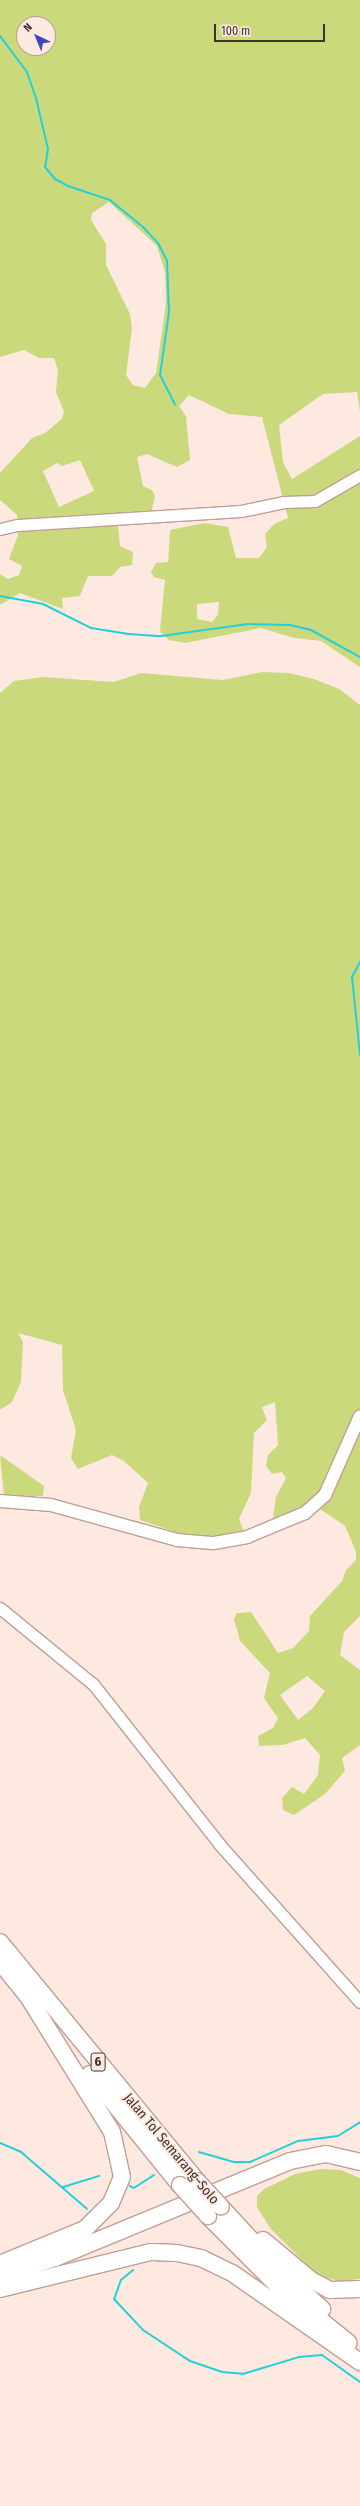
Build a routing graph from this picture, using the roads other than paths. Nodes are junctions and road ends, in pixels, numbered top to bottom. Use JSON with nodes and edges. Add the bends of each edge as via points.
{"nodes":[{"id":1,"x":360,"y":475,"type":"edge"},
{"id":2,"x":0,"y":529,"type":"edge"},
{"id":3,"x":360,"y":1416,"type":"edge"},
{"id":4,"x":0,"y":1501,"type":"edge"},
{"id":5,"x":0,"y":1608,"type":"edge"},
{"id":6,"x":0,"y":1942,"type":"edge"},
{"id":7,"x":0,"y":1962,"type":"edge"},
{"id":8,"x":26,"y":1995,"type":"junction"},
{"id":9,"x":360,"y":2002,"type":"edge"},
{"id":10,"x":360,"y":2162,"type":"edge"},
{"id":11,"x":360,"y":2173,"type":"edge"},
{"id":12,"x":217,"y":2210,"type":"junction"},
{"id":13,"x":0,"y":2264,"type":"edge"},
{"id":14,"x":0,"y":2275,"type":"edge"},
{"id":15,"x":0,"y":2284,"type":"edge"},
{"id":16,"x":0,"y":2289,"type":"edge"},
{"id":17,"x":360,"y":2290,"type":"edge"},
{"id":18,"x":360,"y":2339,"type":"edge"},
{"id":19,"x":360,"y":2351,"type":"edge"},
{"id":20,"x":360,"y":2362,"type":"edge"}],
"edges":[{"from":1,"to":2,"type":"street","via":[[315,502],[284,502],[241,511],[18,525]]},
{"from":3,"to":4,"type":"main road","via":[[325,1495],[305,1513],[247,1537],[214,1543],[177,1540],[51,1505]]},
{"from":5,"to":9,"type":"street","via":[[93,1684],[224,1850]]},
{"from":6,"to":12,"type":"highway","name":"Jalan Tol Semarang–Solo","number":"6","bridge":true,"via":[[197,2181]]},
{"from":7,"to":8,"type":"highway","name":"Jalan Tol Semarang–Solo","number":"6"},
{"from":8,"to":12,"type":"highway","name":"Jalan Tol Semarang–Solo","number":"6","bridge":true,"via":[[180,2185]]},
{"from":8,"to":13,"type":"highway","via":[[93,2096],[112,2132],[122,2177],[111,2203],[84,2229]]},
{"from":10,"to":14,"type":"highway","via":[[326,2154],[290,2161],[55,2258]]},
{"from":11,"to":15,"type":"highway","via":[[329,2164],[309,2166],[64,2265]]},
{"from":12,"to":17,"type":"highway","via":[[311,2280],[330,2290]]},
{"from":12,"to":18,"type":"highway","name":"Jalan Tol Semarang–Solo","number":"6","via":[[280,2271]]},
{"from":12,"to":19,"type":"highway","name":"Jalan Tol Semarang–Solo","number":"6","via":[[276,2285]]},
{"from":16,"to":20,"type":"highway","via":[[151,2252],[177,2253],[201,2258],[232,2274]]}]}
